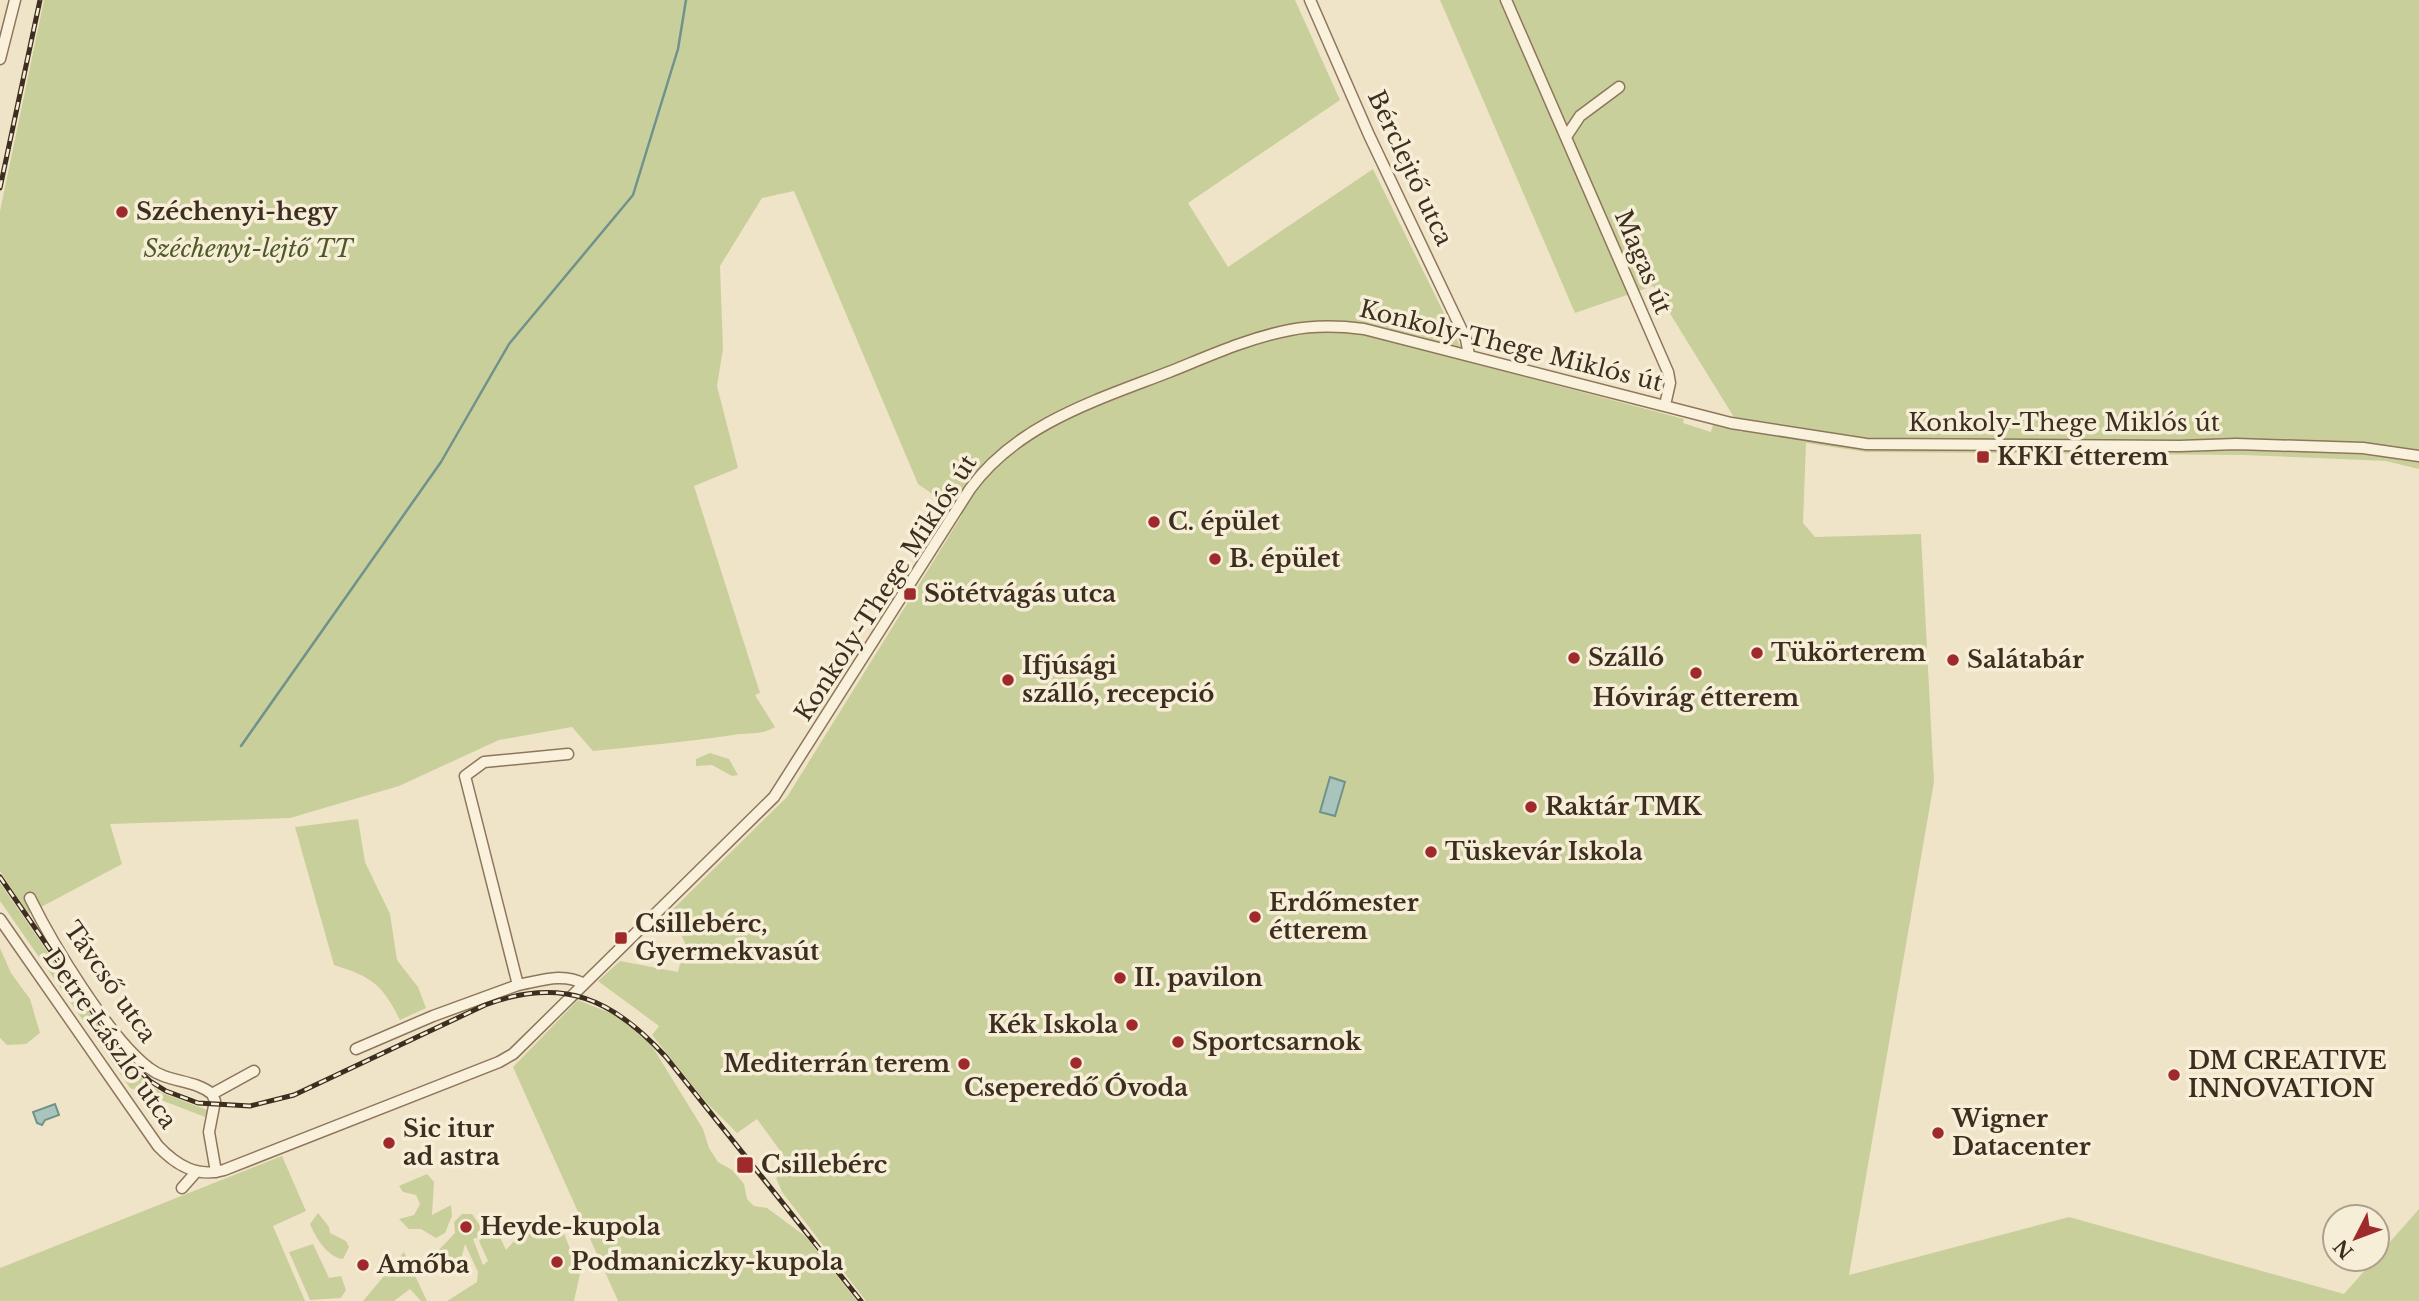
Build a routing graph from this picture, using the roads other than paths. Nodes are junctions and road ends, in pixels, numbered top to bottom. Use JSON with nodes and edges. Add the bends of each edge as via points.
{"nodes":[{"id":1,"x":15,"y":0,"type":"edge"},
{"id":2,"x":1310,"y":0,"type":"edge"},
{"id":3,"x":1506,"y":0,"type":"edge"},
{"id":4,"x":0,"y":60,"type":"edge"},
{"id":5,"x":1619,"y":87,"type":"dead end"},
{"id":6,"x":1557,"y":117,"type":"junction"},
{"id":7,"x":1575,"y":121,"type":"junction"},
{"id":8,"x":1566,"y":137,"type":"junction"},
{"id":9,"x":1469,"y":355,"type":"junction"},
{"id":10,"x":1665,"y":405,"type":"junction"},
{"id":11,"x":2419,"y":456,"type":"edge"},
{"id":12,"x":568,"y":754,"type":"dead end"},
{"id":13,"x":30,"y":898,"type":"dead end"},
{"id":14,"x":0,"y":919,"type":"edge"},
{"id":15,"x":584,"y":984,"type":"junction"},
{"id":16,"x":518,"y":985,"type":"junction"},
{"id":17,"x":356,"y":1049,"type":"dead end"},
{"id":18,"x":254,"y":1071,"type":"dead end"},
{"id":19,"x":212,"y":1094,"type":"junction"},
{"id":20,"x":197,"y":1171,"type":"junction"},
{"id":21,"x":216,"y":1172,"type":"junction"},
{"id":22,"x":181,"y":1188,"type":"dead end"}],
"edges":[{"from":1,"to":4,"type":"street"},
{"from":2,"to":9,"type":"street","name":"Bérclejtő utca","via":[[1466,339]]},
{"from":3,"to":6,"type":"street","name":"Magas út"},
{"from":5,"to":7,"type":"street"},
{"from":6,"to":7,"type":"street"},
{"from":6,"to":8,"type":"street","name":"Magas út"},
{"from":7,"to":8,"type":"street"},
{"from":8,"to":10,"type":"street","name":"Magas út","via":[[1668,372]]},
{"from":9,"to":10,"type":"street","name":"Konkoly-Thege Miklós út"},
{"from":9,"to":15,"type":"street","name":"Konkoly-Thege Miklós út","via":[[1364,329],[1293,329],[1251,340],[1090,403],[1021,439],[983,471],[970,489],[775,797]]},
{"from":10,"to":11,"type":"street","name":"Konkoly-Thege Miklós út","via":[[1765,429],[1866,444],[2249,444],[2363,448]]},
{"from":12,"to":16,"type":"street","via":[[484,762],[465,776]]},
{"from":13,"to":19,"type":"street","name":"Távcső utca","via":[[126,1047],[161,1076]]},
{"from":14,"to":20,"type":"street","name":"Detre László utca","via":[[158,1146],[178,1164]]},
{"from":15,"to":16,"type":"street","via":[[558,978]]},
{"from":15,"to":21,"type":"street","name":"Konkoly-Thege Miklós út","via":[[507,1059]]},
{"from":16,"to":17,"type":"street"},
{"from":18,"to":19,"type":"street"},
{"from":19,"to":21,"type":"street","via":[[215,1101],[209,1132]]},
{"from":20,"to":21,"type":"street","name":"Konkoly-Thege Miklós út"},
{"from":20,"to":22,"type":"street"}]}
